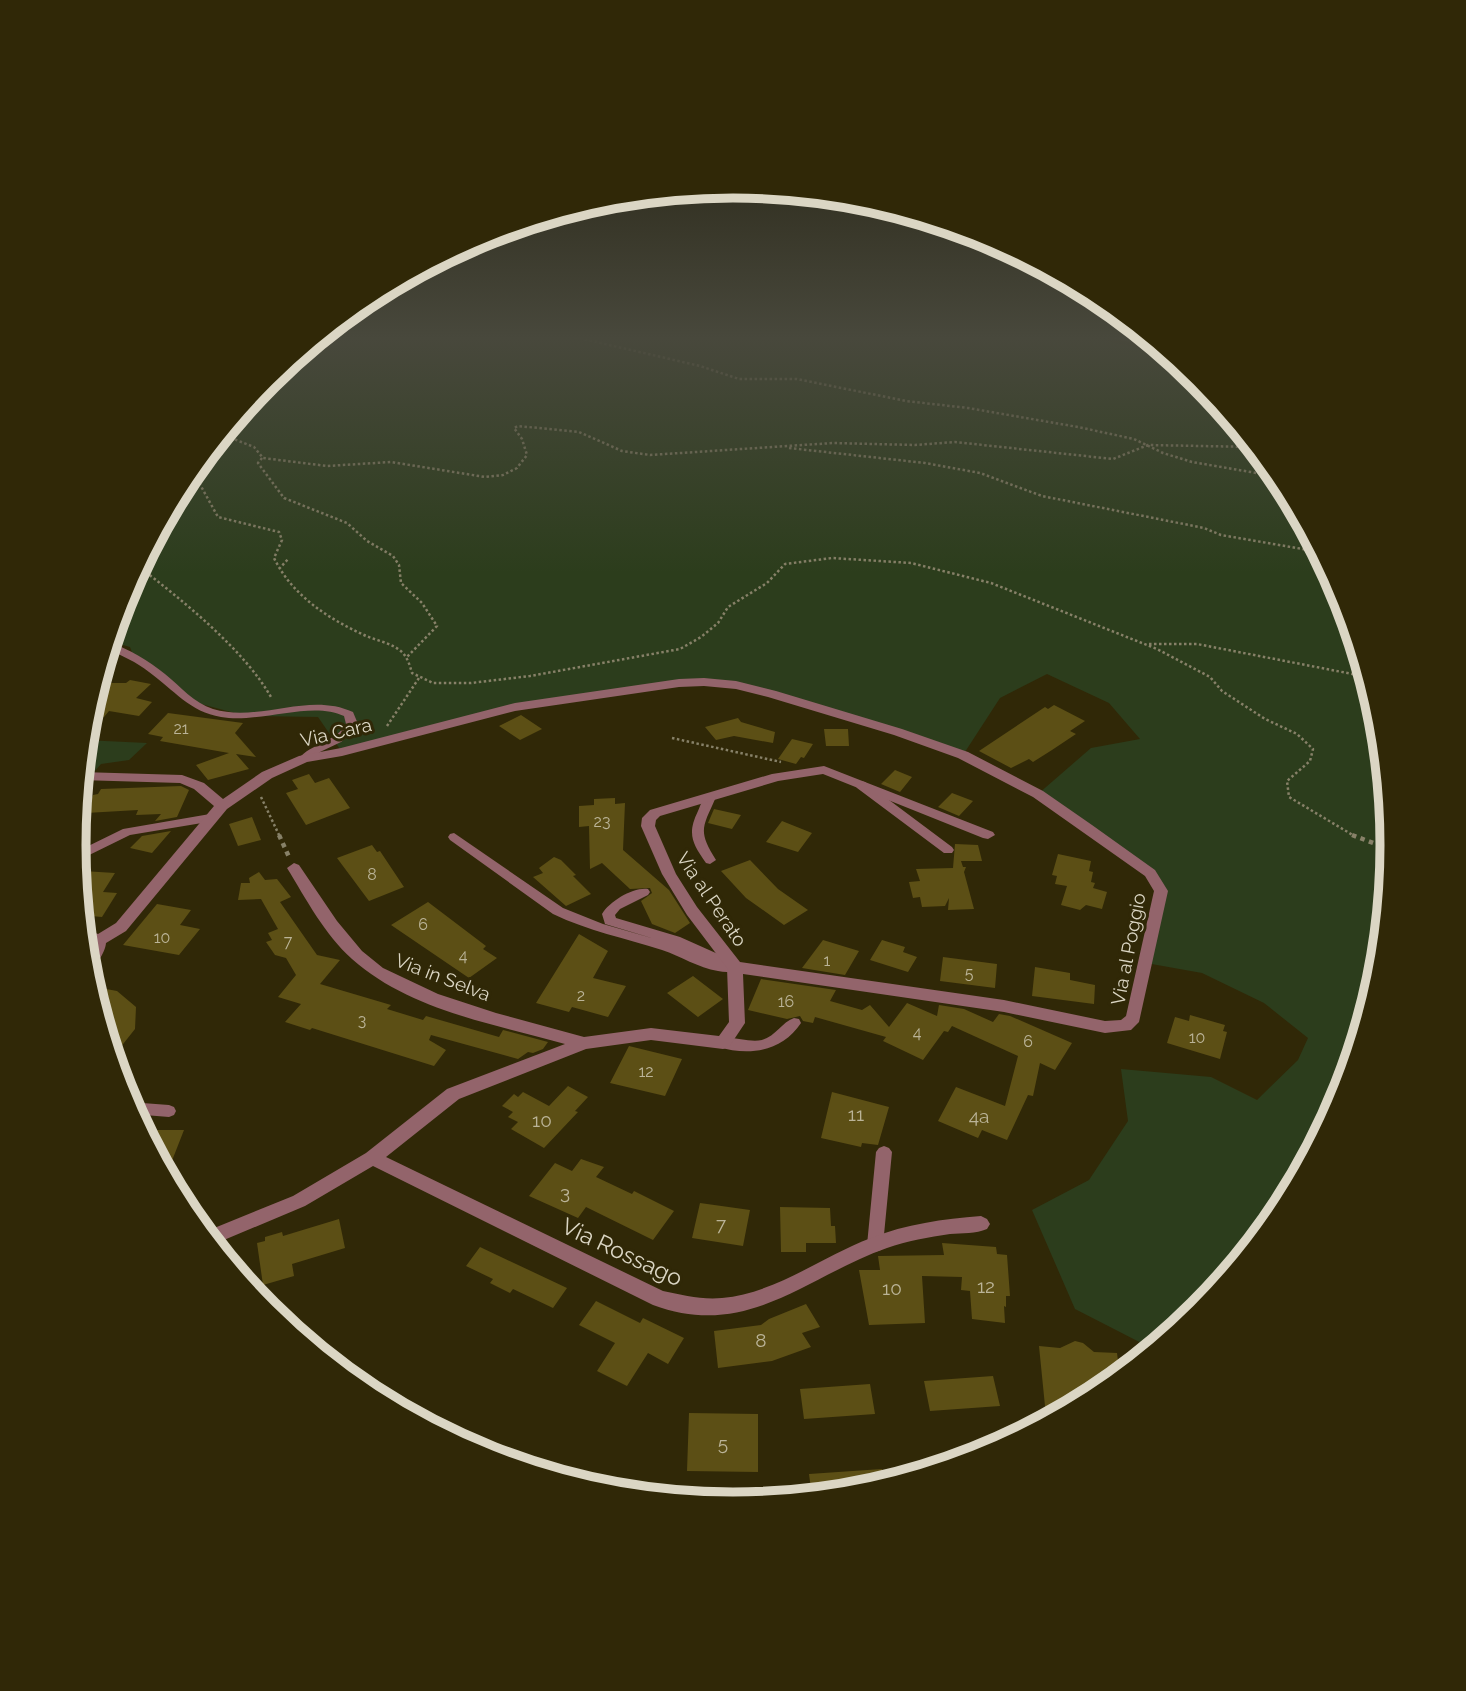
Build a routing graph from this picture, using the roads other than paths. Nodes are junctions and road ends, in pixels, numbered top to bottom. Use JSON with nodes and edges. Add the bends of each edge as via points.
{"nodes":[{"id":1,"x":116,"y":650,"type":"edge"},
{"id":2,"x":680,"y":683,"type":"joint"},
{"id":3,"x":304,"y":759,"type":"junction"},
{"id":4,"x":90,"y":776,"type":"edge"},
{"id":5,"x":858,"y":783,"type":"junction"},
{"id":6,"x":710,"y":797,"type":"junction"},
{"id":7,"x":222,"y":806,"type":"junction"},
{"id":8,"x":210,"y":818,"type":"junction"},
{"id":9,"x":988,"y":835,"type":"dead end"},
{"id":10,"x":454,"y":837,"type":"dead end"},
{"id":11,"x":948,"y":850,"type":"dead end"},
{"id":12,"x":86,"y":852,"type":"edge"},
{"id":13,"x":710,"y":860,"type":"dead end"},
{"id":14,"x":294,"y":868,"type":"road end"},
{"id":15,"x":644,"y":892,"type":"dead end"},
{"id":16,"x":92,"y":935,"type":"edge"},
{"id":17,"x":99,"y":940,"type":"junction"},
{"id":18,"x":95,"y":954,"type":"edge"},
{"id":19,"x":735,"y":967,"type":"junction"},
{"id":20,"x":793,"y":1023,"type":"dead end"},
{"id":21,"x":584,"y":1043,"type":"junction"},
{"id":22,"x":723,"y":1043,"type":"junction"},
{"id":23,"x":142,"y":1109,"type":"edge"},
{"id":24,"x":169,"y":1111,"type":"dead end"},
{"id":25,"x":884,"y":1152,"type":"dead end"},
{"id":26,"x":372,"y":1158,"type":"junction"},
{"id":27,"x":981,"y":1224,"type":"dead end"},
{"id":28,"x":217,"y":1236,"type":"edge"},
{"id":29,"x":875,"y":1245,"type":"junction"}],
"edges":[{"from":1,"to":3,"type":"lane","via":[[152,669],[200,709],[239,716],[328,706],[345,711],[352,719],[351,728]]},
{"from":2,"to":3,"type":"street","name":"Via Cara","via":[[515,707]]},
{"from":2,"to":19,"type":"street","name":"Via al Poggio","via":[[736,685],[963,754],[1038,794],[1150,873],[1161,891],[1133,1018],[1119,1027]]},
{"from":3,"to":7,"type":"street","name":"Via Cara","via":[[254,782]]},
{"from":4,"to":7,"type":"street","via":[[182,779],[199,786]]},
{"from":5,"to":6,"type":"street","name":"Via al Perato","via":[[829,770],[800,772]]},
{"from":5,"to":9,"type":"street","name":"Via al Perato"},
{"from":5,"to":11,"type":"lane"},
{"from":6,"to":13,"type":"lane","via":[[695,831],[696,841]]},
{"from":6,"to":19,"type":"street","name":"Via al Perato","via":[[655,813],[648,826],[679,890]]},
{"from":7,"to":8,"type":"street","name":"Via Cara"},
{"from":8,"to":12,"type":"lane","via":[[127,832]]},
{"from":8,"to":17,"type":"street","name":"Via Cara","via":[[121,927]]},
{"from":10,"to":19,"type":"lane","via":[[575,920],[670,948],[717,968]]},
{"from":14,"to":21,"type":"street","name":"Via in Selva","via":[[333,927],[385,978],[438,1000]]},
{"from":15,"to":19,"type":"lane","via":[[615,906],[608,914],[610,921],[682,943]]},
{"from":16,"to":17,"type":"street"},
{"from":17,"to":18,"type":"street","name":"Via Cara"},
{"from":19,"to":22,"type":"street","name":"Via al Perato","via":[[737,1023]]},
{"from":20,"to":22,"type":"lane","via":[[780,1040],[755,1047]]},
{"from":21,"to":22,"type":"street","via":[[651,1034]]},
{"from":21,"to":26,"type":"street","via":[[453,1094]]},
{"from":23,"to":24,"type":"lane"},
{"from":25,"to":29,"type":"lane"},
{"from":26,"to":28,"type":"street","via":[[299,1201]]},
{"from":26,"to":29,"type":"street","name":"Via Rossago","via":[[660,1299],[689,1307],[729,1307],[760,1298]]},
{"from":27,"to":29,"type":"street","name":"Via Rossago","via":[[922,1231]]}]}
